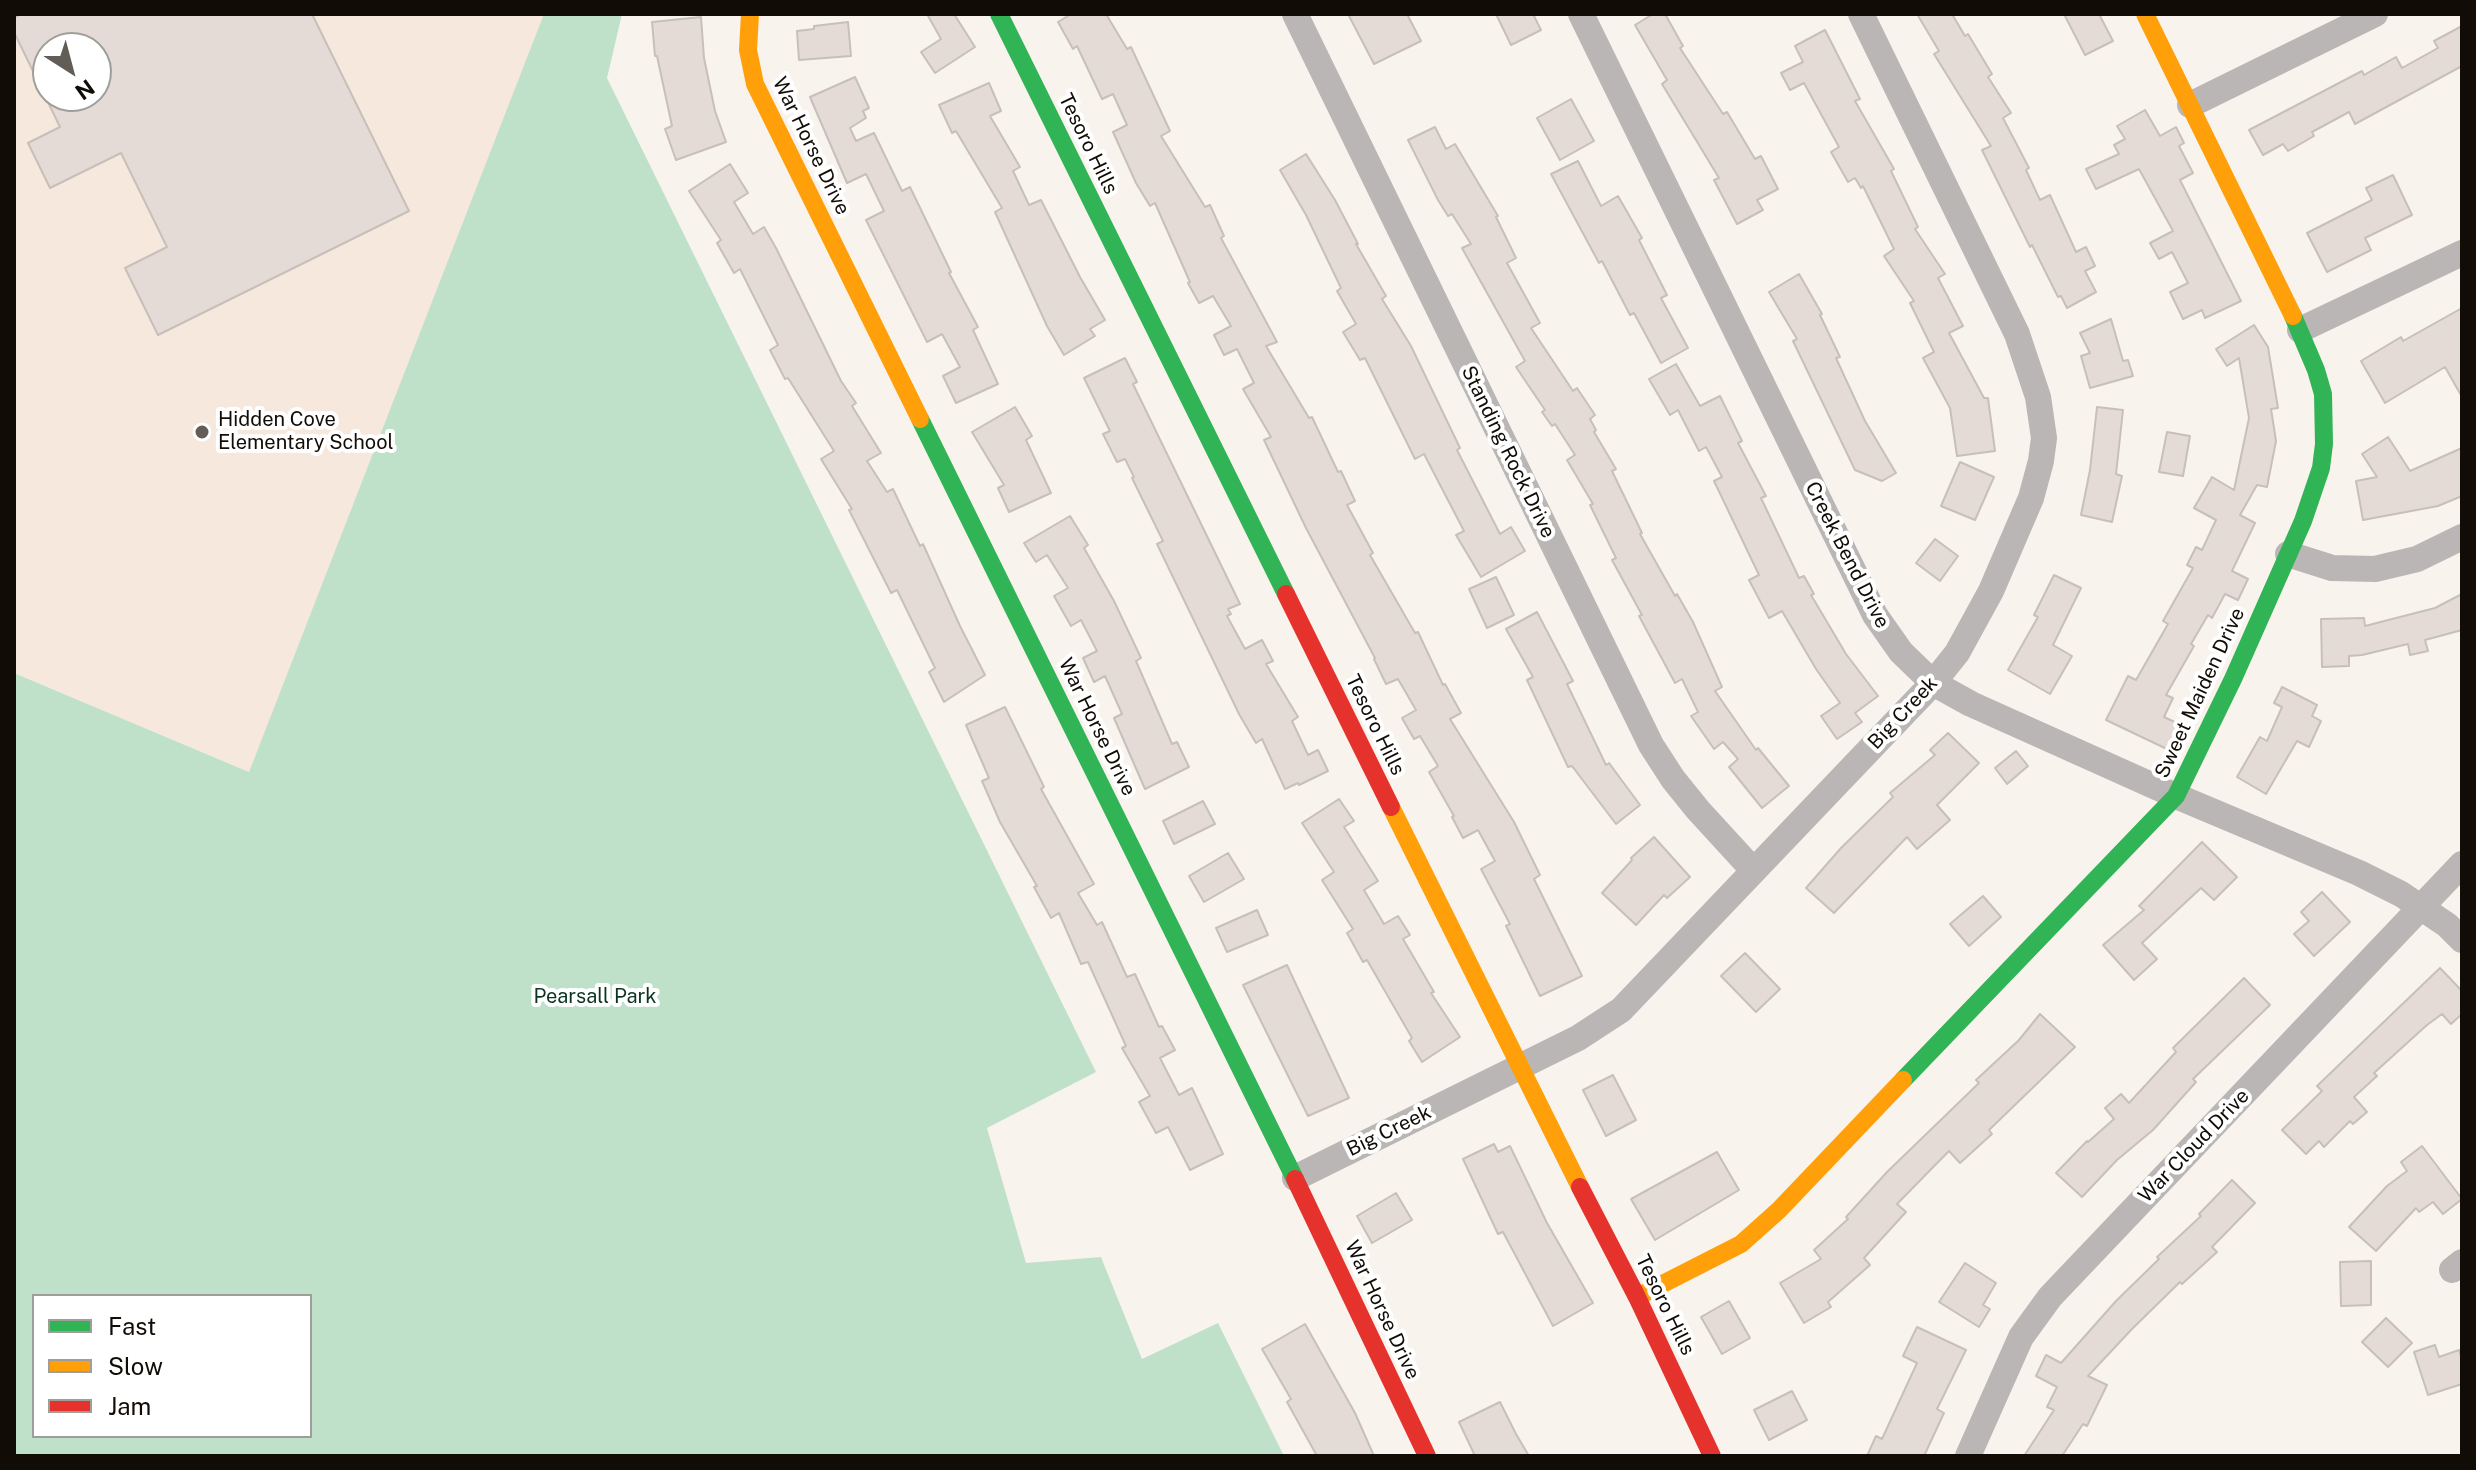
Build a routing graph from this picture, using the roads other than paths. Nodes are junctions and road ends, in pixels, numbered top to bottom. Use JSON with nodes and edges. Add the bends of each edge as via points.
{"nodes":[{"id":1,"x":750,"y":14,"type":"edge"},
{"id":2,"x":999,"y":14,"type":"edge"},
{"id":3,"x":1295,"y":14,"type":"edge"},
{"id":4,"x":1581,"y":14,"type":"edge"},
{"id":5,"x":1861,"y":14,"type":"edge"},
{"id":6,"x":2145,"y":14,"type":"edge"},
{"id":7,"x":2375,"y":14,"type":"edge"},
{"id":8,"x":2190,"y":105,"type":"junction"},
{"id":9,"x":2462,"y":253,"type":"edge"},
{"id":10,"x":2300,"y":330,"type":"junction"},
{"id":11,"x":2462,"y":537,"type":"edge"},
{"id":12,"x":2288,"y":554,"type":"junction"},
{"id":13,"x":1933,"y":683,"type":"junction"},
{"id":14,"x":2176,"y":796,"type":"junction"},
{"id":15,"x":2462,"y":864,"type":"edge"},
{"id":16,"x":1753,"y":870,"type":"junction"},
{"id":17,"x":2422,"y":907,"type":"junction"},
{"id":18,"x":2462,"y":940,"type":"edge"},
{"id":19,"x":1519,"y":1067,"type":"junction"},
{"id":20,"x":1295,"y":1178,"type":"junction"},
{"id":21,"x":1637,"y":1297,"type":"junction"},
{"id":22,"x":1427,"y":1456,"type":"edge"},
{"id":23,"x":1712,"y":1456,"type":"edge"},
{"id":24,"x":1968,"y":1456,"type":"edge"}],
"edges":[{"from":1,"to":20,"type":"street","name":"War Horse Drive","via":[[748,50],[755,84]]},
{"from":2,"to":19,"type":"street","name":"Tesoro Hills"},
{"from":3,"to":16,"type":"street","name":"Standing Rock Drive","via":[[1651,745],[1689,799]]},
{"from":4,"to":13,"type":"street","name":"Creek Bend Drive","via":[[1875,615],[1901,652]]},
{"from":5,"to":13,"type":"street","name":"Big Creek","via":[[2017,334],[2038,397],[2044,438],[2031,498],[1991,591],[1957,653]]},
{"from":6,"to":8,"type":"street","name":"Sweet Maiden Drive"},
{"from":7,"to":8,"type":"street"},
{"from":8,"to":10,"type":"street","name":"Sweet Maiden Drive"},
{"from":9,"to":10,"type":"street"},
{"from":10,"to":12,"type":"street","name":"Sweet Maiden Drive","via":[[2323,394],[2324,444],[2313,495]]},
{"from":11,"to":12,"type":"street","via":[[2417,559],[2375,569],[2332,568]]},
{"from":12,"to":14,"type":"street","name":"Sweet Maiden Drive"},
{"from":13,"to":14,"type":"street","name":"Creek Bend Drive"},
{"from":13,"to":16,"type":"street","name":"Big Creek"},
{"from":14,"to":17,"type":"street","name":"Creek Bend Drive","via":[[2359,873]]},
{"from":14,"to":21,"type":"street","name":"Sweet Maiden Drive","via":[[1779,1210],[1741,1244]]},
{"from":15,"to":17,"type":"street","name":"War Cloud Drive"},
{"from":16,"to":19,"type":"street","name":"Big Creek","via":[[1621,1010]]},
{"from":17,"to":18,"type":"street","name":"Creek Bend Drive"},
{"from":17,"to":24,"type":"street","name":"War Cloud Drive","via":[[2050,1297],[2021,1337]]},
{"from":19,"to":20,"type":"street","name":"Big Creek"},
{"from":19,"to":21,"type":"street","name":"Tesoro Hills"},
{"from":20,"to":22,"type":"street","name":"War Horse Drive"},
{"from":21,"to":23,"type":"street","name":"Tesoro Hills"}]}
